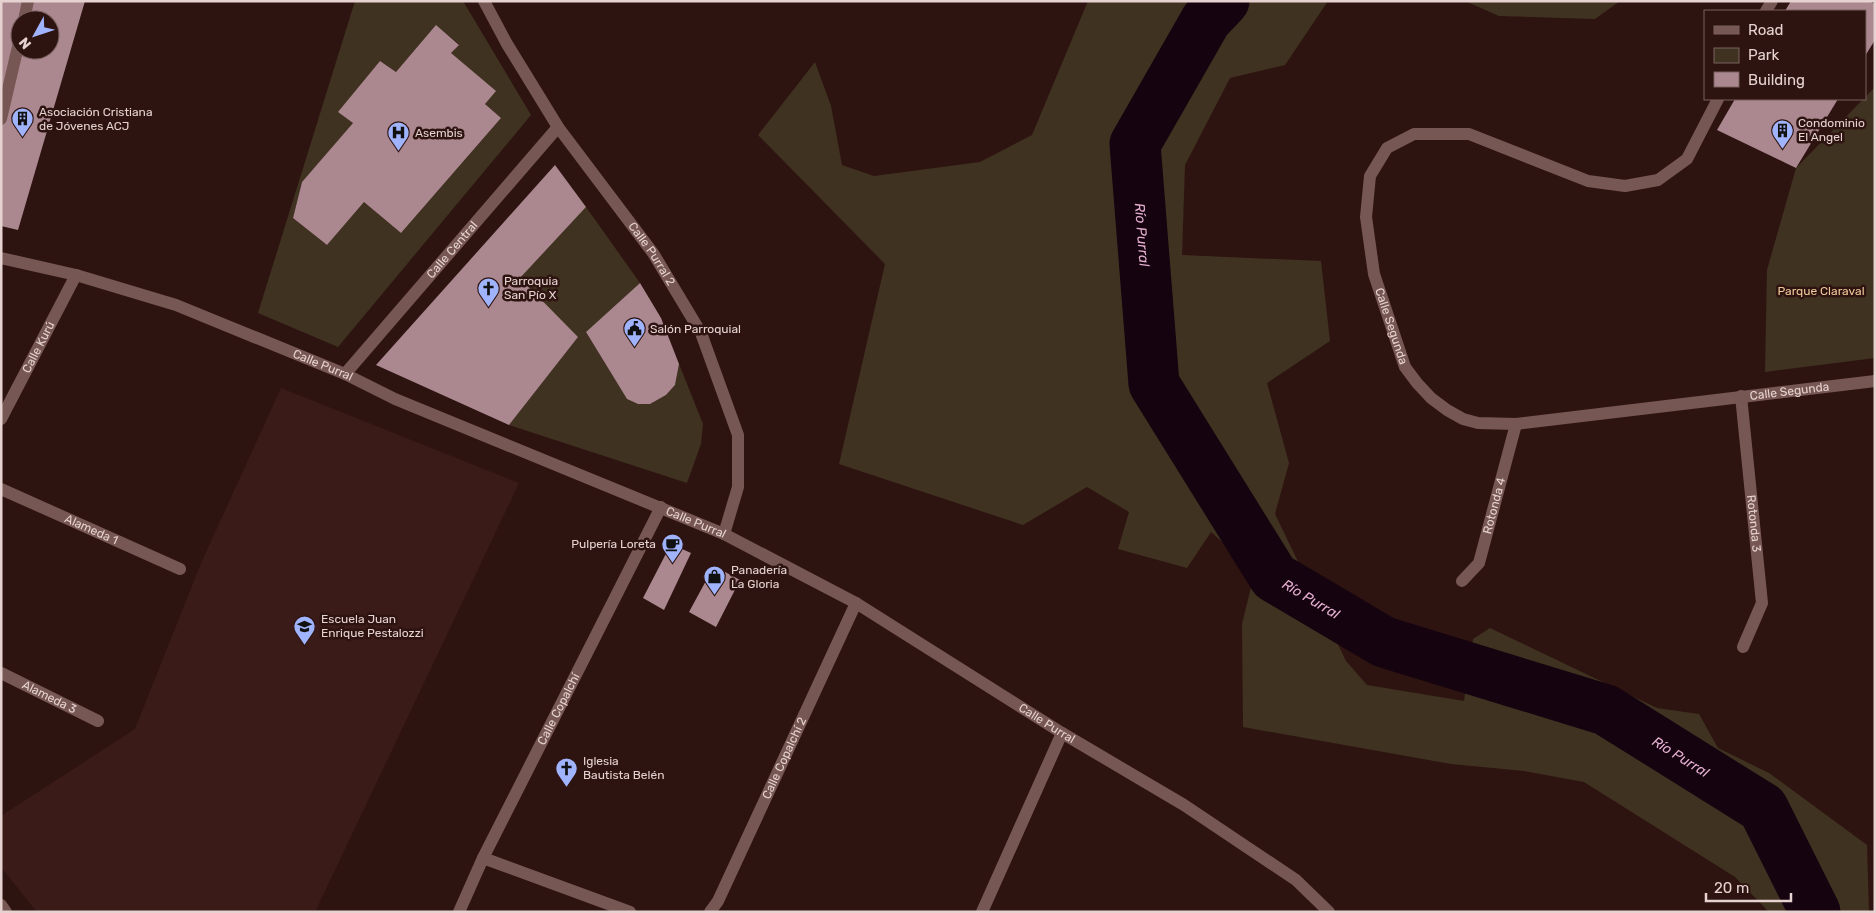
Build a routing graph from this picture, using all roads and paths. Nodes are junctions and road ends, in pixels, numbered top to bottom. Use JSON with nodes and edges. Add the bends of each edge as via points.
{"nodes":[{"id":1,"x":484,"y":1,"type":"edge"},
{"id":2,"x":15,"y":60,"type":"edge"},
{"id":3,"x":1717,"y":100,"type":"edge"},
{"id":4,"x":1,"y":119,"type":"edge"},
{"id":5,"x":558,"y":127,"type":"junction"},
{"id":6,"x":1,"y":258,"type":"edge"},
{"id":7,"x":76,"y":275,"type":"junction"},
{"id":8,"x":345,"y":374,"type":"junction"},
{"id":9,"x":1875,"y":381,"type":"edge"},
{"id":10,"x":1741,"y":396,"type":"junction"},
{"id":11,"x":1,"y":419,"type":"edge"},
{"id":12,"x":1516,"y":424,"type":"junction"},
{"id":13,"x":1,"y":489,"type":"edge"},
{"id":14,"x":661,"y":507,"type":"junction"},
{"id":15,"x":724,"y":534,"type":"junction"},
{"id":16,"x":180,"y":569,"type":"dead end"},
{"id":17,"x":1462,"y":582,"type":"dead end"},
{"id":18,"x":856,"y":603,"type":"junction"},
{"id":19,"x":1743,"y":647,"type":"dead end"},
{"id":20,"x":1,"y":673,"type":"edge"},
{"id":21,"x":98,"y":721,"type":"dead end"},
{"id":22,"x":1062,"y":732,"type":"junction"},
{"id":23,"x":482,"y":858,"type":"junction"},
{"id":24,"x":1,"y":905,"type":"edge"},
{"id":25,"x":6,"y":912,"type":"edge"},
{"id":26,"x":459,"y":912,"type":"edge"},
{"id":27,"x":630,"y":912,"type":"edge"},
{"id":28,"x":710,"y":912,"type":"edge"},
{"id":29,"x":982,"y":912,"type":"edge"},
{"id":30,"x":1329,"y":912,"type":"edge"}],
"edges":[{"from":1,"to":5,"type":"street","name":"Calle Purral 2"},
{"from":2,"to":4,"type":"street"},
{"from":3,"to":12,"type":"street","name":"Calle Segunda","via":[[1687,159],[1658,180],[1625,186],[1588,181],[1469,134],[1414,134],[1387,148],[1382,155],[1370,176],[1366,217],[1374,274],[1405,367],[1417,384],[1447,410],[1478,423]]},
{"from":5,"to":8,"type":"street","name":"Calle Central"},
{"from":5,"to":15,"type":"street","name":"Calle Purral 2","via":[[653,253],[701,333],[738,436],[738,487]]},
{"from":6,"to":7,"type":"street","name":"Calle Purral"},
{"from":7,"to":8,"type":"street","name":"Calle Purral","via":[[176,304]]},
{"from":7,"to":11,"type":"street","name":"Calle Kurú"},
{"from":8,"to":14,"type":"street","name":"Calle Purral","via":[[395,399]]},
{"from":9,"to":10,"type":"street","name":"Calle Segunda"},
{"from":10,"to":12,"type":"street","name":"Calle Segunda"},
{"from":10,"to":19,"type":"street","name":"Rotonda 3","via":[[1762,603]]},
{"from":12,"to":17,"type":"street","name":"Rotonda 4","via":[[1479,563]]},
{"from":13,"to":16,"type":"street","name":"Alameda 1"},
{"from":14,"to":15,"type":"street","name":"Calle Purral"},
{"from":14,"to":23,"type":"street","name":"Calle Copalchí"},
{"from":15,"to":18,"type":"street","name":"Calle Purral"},
{"from":18,"to":22,"type":"street","name":"Calle Purral"},
{"from":18,"to":28,"type":"street","name":"Calle Copalchí 2","via":[[718,901]]},
{"from":20,"to":21,"type":"street","name":"Alameda 3"},
{"from":22,"to":29,"type":"street"},
{"from":22,"to":30,"type":"street","name":"Calle Purral","via":[[1184,805],[1296,880]]},
{"from":23,"to":26,"type":"street","name":"Calle Copalchí"},
{"from":23,"to":27,"type":"street"},
{"from":24,"to":25,"type":"street"}]}
